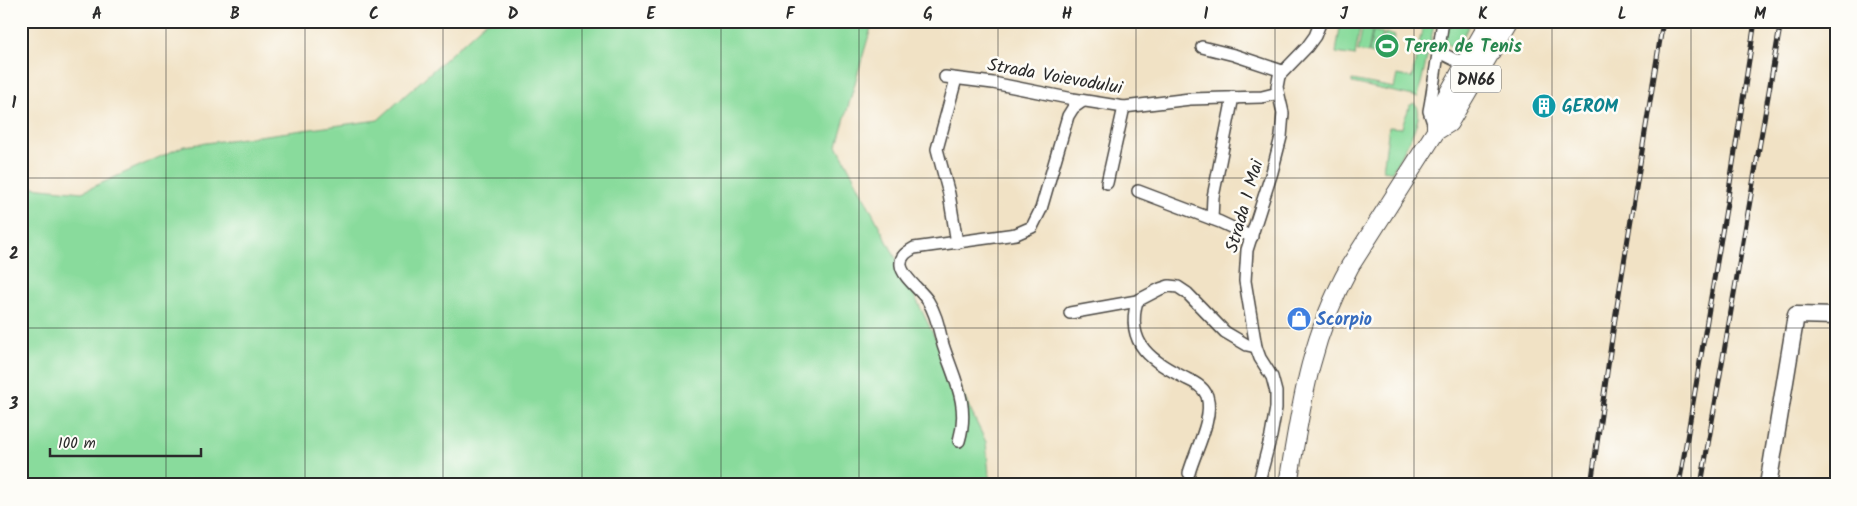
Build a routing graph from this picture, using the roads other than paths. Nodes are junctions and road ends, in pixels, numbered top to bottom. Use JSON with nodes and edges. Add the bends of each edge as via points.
{"nodes":[{"id":1,"x":1321,"y":21,"type":"edge"},
{"id":2,"x":1443,"y":21,"type":"edge"},
{"id":3,"x":1490,"y":21,"type":"edge"},
{"id":4,"x":1509,"y":21,"type":"edge"},
{"id":5,"x":1202,"y":46,"type":"dead end"},
{"id":6,"x":1438,"y":52,"type":"junction"},
{"id":7,"x":1469,"y":60,"type":"junction"},
{"id":8,"x":1282,"y":71,"type":"junction"},
{"id":9,"x":1278,"y":93,"type":"junction"},
{"id":10,"x":1233,"y":97,"type":"junction"},
{"id":11,"x":1083,"y":101,"type":"junction"},
{"id":12,"x":1124,"y":107,"type":"junction"},
{"id":13,"x":1436,"y":131,"type":"junction"},
{"id":14,"x":1107,"y":183,"type":"dead end"},
{"id":15,"x":1138,"y":191,"type":"dead end"},
{"id":16,"x":1212,"y":220,"type":"junction"},
{"id":17,"x":1252,"y":237,"type":"junction"},
{"id":18,"x":957,"y":242,"type":"junction"},
{"id":19,"x":1137,"y":301,"type":"junction"},
{"id":20,"x":1070,"y":313,"type":"dead end"},
{"id":21,"x":1836,"y":316,"type":"edge"},
{"id":22,"x":1258,"y":352,"type":"junction"},
{"id":23,"x":959,"y":441,"type":"dead end"},
{"id":24,"x":1189,"y":473,"type":"dead end"},
{"id":25,"x":1258,"y":485,"type":"edge"},
{"id":26,"x":1288,"y":485,"type":"edge"},
{"id":27,"x":1768,"y":485,"type":"edge"}],
"edges":[{"from":1,"to":8,"type":"street","via":[[1307,47]]},
{"from":2,"to":6,"type":"street"},
{"from":3,"to":7,"type":"main road","number":"DN66"},
{"from":4,"to":13,"type":"main road","number":"DN66","via":[[1449,124]]},
{"from":5,"to":8,"type":"street"},
{"from":6,"to":7,"type":"street","via":[[1455,60]]},
{"from":6,"to":13,"type":"street","via":[[1430,111]]},
{"from":7,"to":13,"type":"main road","number":"DN66","via":[[1436,115]]},
{"from":8,"to":9,"type":"street"},
{"from":9,"to":10,"type":"street","name":"Strada Voievodului"},
{"from":9,"to":17,"type":"street","name":"Strada 1 Mai","via":[[1283,113],[1281,137]]},
{"from":10,"to":12,"type":"street","name":"Strada Voievodului"},
{"from":10,"to":16,"type":"street","via":[[1213,197]]},
{"from":11,"to":12,"type":"street","name":"Strada Voievodului"},
{"from":11,"to":18,"type":"street","via":[[1068,116],[1041,209],[1032,226],[1016,234]]},
{"from":11,"to":18,"type":"street","name":"Strada Voievodului","via":[[950,78],[937,149]]},
{"from":12,"to":14,"type":"street"},
{"from":13,"to":26,"type":"main road","number":"DN66","via":[[1350,266],[1329,308],[1304,384]]},
{"from":15,"to":16,"type":"street"},
{"from":16,"to":17,"type":"street"},
{"from":17,"to":22,"type":"street","name":"Strada 1 Mai","via":[[1247,250],[1245,281]]},
{"from":18,"to":23,"type":"street","via":[[914,248],[906,252],[901,266],[904,274],[928,300],[936,316],[963,405]]},
{"from":19,"to":20,"type":"street"},
{"from":19,"to":22,"type":"street","via":[[1160,289],[1178,287],[1225,332]]},
{"from":19,"to":24,"type":"street","via":[[1134,324],[1145,352],[1193,382],[1207,396],[1208,417]]},
{"from":21,"to":27,"type":"street","via":[[1796,315]]},
{"from":22,"to":25,"type":"street","via":[[1272,376],[1276,392],[1271,436]]}]}
